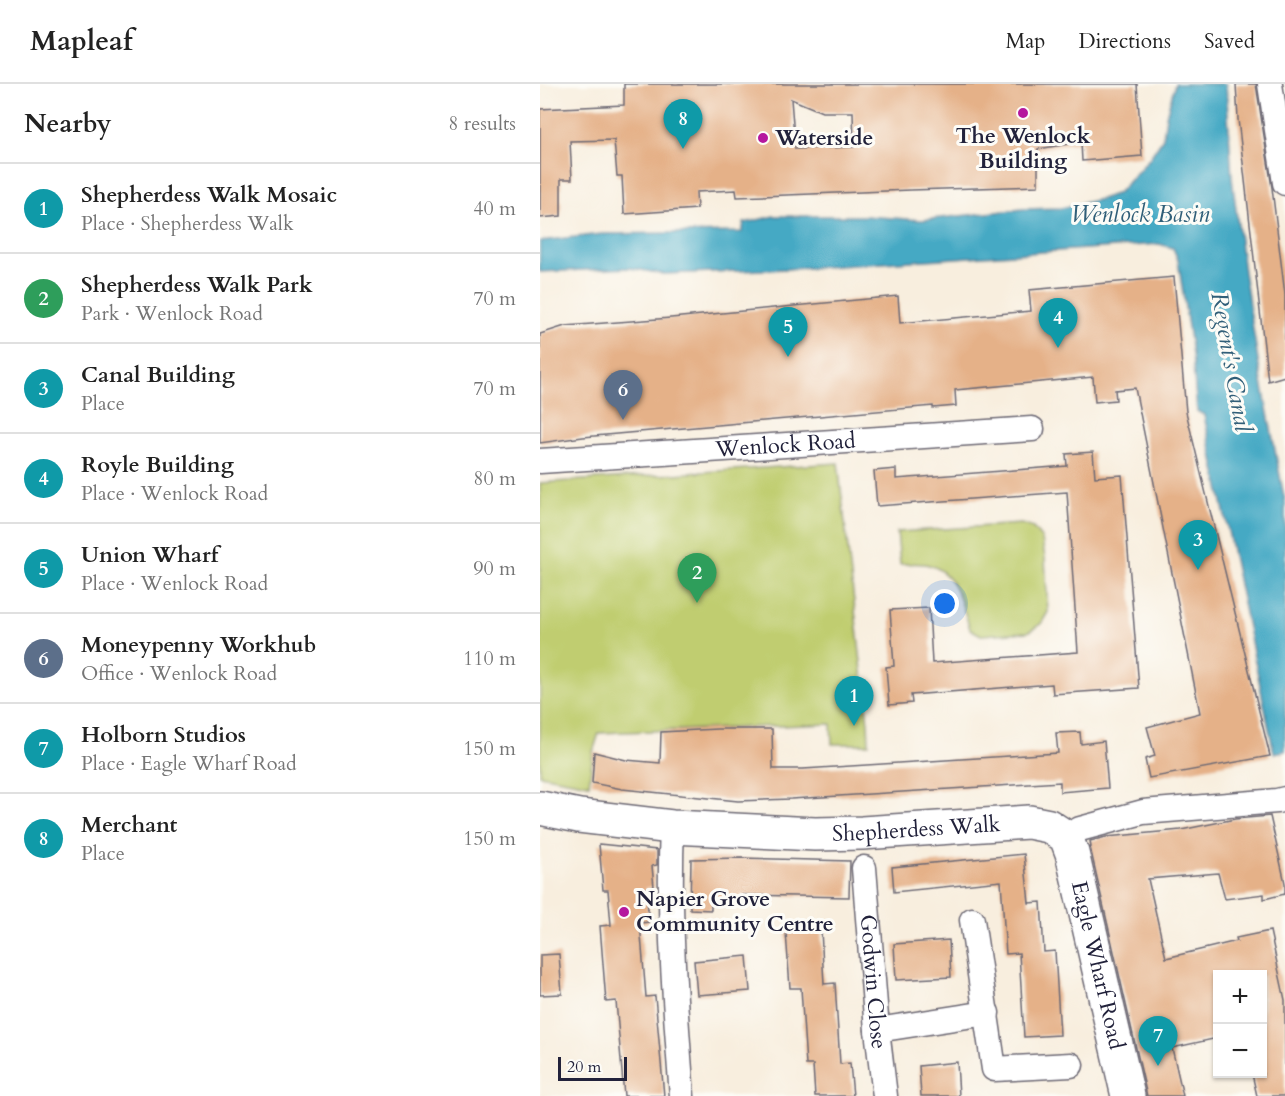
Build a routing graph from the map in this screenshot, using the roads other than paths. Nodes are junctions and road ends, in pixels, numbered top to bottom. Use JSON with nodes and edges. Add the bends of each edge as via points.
{"nodes":[{"id":1,"x":1270,"y":84,"type":"edge"},
{"id":2,"x":1285,"y":183,"type":"edge"},
{"id":3,"x":1032,"y":429,"type":"dead end"},
{"id":4,"x":540,"y":461,"type":"edge"},
{"id":5,"x":1285,"y":799,"type":"edge"},
{"id":6,"x":540,"y":808,"type":"edge"},
{"id":7,"x":672,"y":827,"type":"junction"},
{"id":8,"x":1066,"y":837,"type":"junction"},
{"id":9,"x":864,"y":868,"type":"dead end"},
{"id":10,"x":972,"y":921,"type":"dead end"},
{"id":11,"x":987,"y":1013,"type":"junction"},
{"id":12,"x":877,"y":1030,"type":"junction"},
{"id":13,"x":1071,"y":1065,"type":"dead end"},
{"id":14,"x":682,"y":1096,"type":"edge"},
{"id":15,"x":885,"y":1096,"type":"edge"},
{"id":16,"x":1128,"y":1096,"type":"edge"}],
"edges":[{"from":1,"to":2,"type":"street"},
{"from":3,"to":4,"type":"street","name":"Wenlock Road"},
{"from":5,"to":8,"type":"street","via":[[1143,812],[1080,829]]},
{"from":6,"to":7,"type":"main road","name":"Shepherdess Walk"},
{"from":7,"to":8,"type":"main road","name":"Shepherdess Walk","via":[[839,834],[1029,822],[1049,826]]},
{"from":7,"to":14,"type":"street","via":[[676,1018]]},
{"from":8,"to":16,"type":"main road","name":"Eagle Wharf Road"},
{"from":9,"to":12,"type":"street","name":"Godwin Close"},
{"from":10,"to":11,"type":"street"},
{"from":11,"to":12,"type":"street"},
{"from":11,"to":13,"type":"street","via":[[994,1069]]},
{"from":12,"to":15,"type":"street","name":"Godwin Close"}]}
